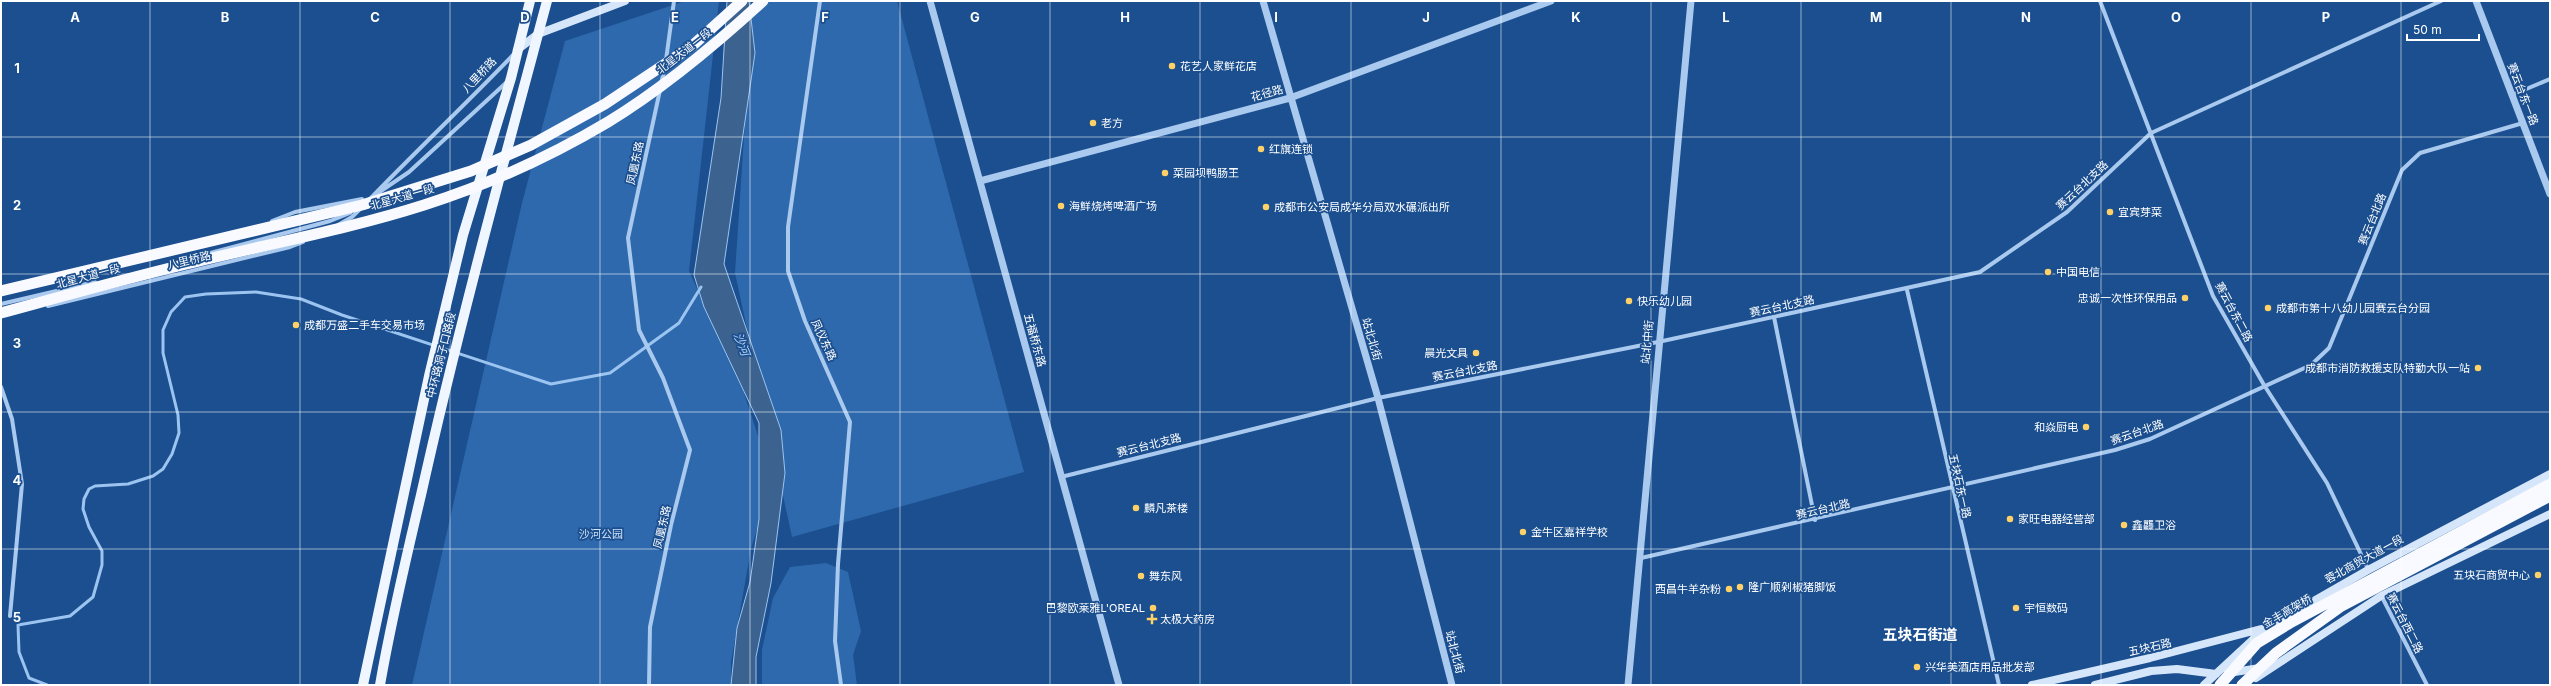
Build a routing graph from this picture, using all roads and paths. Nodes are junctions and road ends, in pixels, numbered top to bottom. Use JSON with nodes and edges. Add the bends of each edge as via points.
{"nodes":[{"id":1,"x":530,"y":1,"type":"edge"},
{"id":2,"x":547,"y":1,"type":"edge"},
{"id":3,"x":625,"y":1,"type":"edge"},
{"id":4,"x":674,"y":1,"type":"edge"},
{"id":5,"x":742,"y":1,"type":"edge"},
{"id":6,"x":763,"y":1,"type":"edge"},
{"id":7,"x":820,"y":1,"type":"edge"},
{"id":8,"x":930,"y":1,"type":"edge"},
{"id":9,"x":1263,"y":1,"type":"edge"},
{"id":10,"x":1551,"y":1,"type":"edge"},
{"id":11,"x":1691,"y":1,"type":"edge"},
{"id":12,"x":2100,"y":1,"type":"edge"},
{"id":13,"x":2441,"y":1,"type":"edge"},
{"id":14,"x":2476,"y":1,"type":"edge"},
{"id":15,"x":538,"y":34,"type":"junction"},
{"id":16,"x":517,"y":50,"type":"junction"},
{"id":17,"x":511,"y":78,"type":"junction"},
{"id":18,"x":2550,"y":79,"type":"edge"},
{"id":19,"x":2512,"y":95,"type":"junction"},
{"id":20,"x":1290,"y":98,"type":"junction"},
{"id":21,"x":2523,"y":123,"type":"junction"},
{"id":22,"x":2151,"y":133,"type":"junction"},
{"id":23,"x":980,"y":181,"type":"junction"},
{"id":24,"x":2550,"y":194,"type":"edge"},
{"id":25,"x":371,"y":198,"type":"junction"},
{"id":26,"x":1,"y":290,"type":"edge"},
{"id":27,"x":1907,"y":290,"type":"junction"},
{"id":28,"x":1,"y":304,"type":"edge"},
{"id":29,"x":1,"y":313,"type":"edge"},
{"id":30,"x":1,"y":317,"type":"edge"},
{"id":31,"x":1774,"y":317,"type":"junction"},
{"id":32,"x":1658,"y":342,"type":"junction"},
{"id":33,"x":2264,"y":385,"type":"junction"},
{"id":34,"x":1,"y":387,"type":"edge"},
{"id":35,"x":1378,"y":398,"type":"junction"},
{"id":36,"x":2550,"y":474,"type":"edge"},
{"id":37,"x":1062,"y":477,"type":"junction"},
{"id":38,"x":2550,"y":484,"type":"edge"},
{"id":39,"x":1952,"y":489,"type":"junction"},
{"id":40,"x":2550,"y":496,"type":"edge"},
{"id":41,"x":2550,"y":514,"type":"edge"},
{"id":42,"x":1815,"y":520,"type":"junction"},
{"id":43,"x":1641,"y":558,"type":"junction"},
{"id":44,"x":2368,"y":570,"type":"junction"},
{"id":45,"x":2381,"y":579,"type":"junction"},
{"id":46,"x":2381,"y":596,"type":"junction"},
{"id":47,"x":10,"y":616,"type":"dead end"},
{"id":48,"x":2272,"y":626,"type":"junction"},
{"id":49,"x":2272,"y":666,"type":"junction"},
{"id":50,"x":2214,"y":674,"type":"junction"},
{"id":51,"x":363,"y":685,"type":"edge"},
{"id":52,"x":380,"y":685,"type":"edge"},
{"id":53,"x":649,"y":685,"type":"edge"},
{"id":54,"x":841,"y":685,"type":"edge"},
{"id":55,"x":1119,"y":685,"type":"edge"},
{"id":56,"x":1452,"y":685,"type":"edge"},
{"id":57,"x":1628,"y":685,"type":"edge"},
{"id":58,"x":1999,"y":685,"type":"edge"},
{"id":59,"x":2032,"y":685,"type":"edge"},
{"id":60,"x":2095,"y":685,"type":"edge"},
{"id":61,"x":2204,"y":685,"type":"edge"},
{"id":62,"x":2220,"y":685,"type":"edge"},
{"id":63,"x":2242,"y":685,"type":"edge"},
{"id":64,"x":2248,"y":685,"type":"edge"},
{"id":65,"x":2427,"y":685,"type":"edge"}],
"edges":[{"from":1,"to":16,"type":"main road","name":"中环路洞子口路段"},
{"from":2,"to":15,"type":"main road","name":"中环路洞子口路段"},
{"from":3,"to":15,"type":"main road","name":"八里桥路"},
{"from":4,"to":53,"type":"street","name":"凤凰东路","via":[[666,61],[628,238],[639,330],[663,378],[690,450],[671,525],[650,627]]},
{"from":5,"to":26,"type":"highway","name":"北星大道一段","via":[[692,46],[605,104],[531,145],[470,171],[362,205]]},
{"from":6,"to":29,"type":"highway","name":"北星大道一段","via":[[724,36],[642,101],[547,155],[462,192],[424,206],[371,220],[174,267]]},
{"from":7,"to":54,"type":"street","name":"凤仪东路","via":[[788,227],[788,271],[805,321],[850,422],[838,564],[835,641]]},
{"from":8,"to":23,"type":"street","name":"五福桥东路"},
{"from":9,"to":20,"type":"street","name":"站北北街"},
{"from":10,"to":20,"type":"street","name":"花径路"},
{"from":11,"to":32,"type":"street","name":"站北中街"},
{"from":12,"to":22,"type":"street","name":"赛云台东二路"},
{"from":13,"to":22,"type":"street","name":"赛云台北支路"},
{"from":14,"to":19,"type":"street","name":"赛云台东一路"},
{"from":15,"to":16,"type":"main road","name":"八里桥路"},
{"from":15,"to":52,"type":"main road","name":"中环路洞子口路段","via":[[446,381],[387,640]]},
{"from":16,"to":17,"type":"main road","name":"中环路洞子口路段"},
{"from":16,"to":25,"type":"street","name":"八里桥路"},
{"from":17,"to":25,"type":"street","name":"八里桥路","via":[[409,172]]},
{"from":17,"to":51,"type":"main road","name":"中环路洞子口路段","via":[[463,235],[442,320]]},
{"from":18,"to":19,"type":"street"},
{"from":19,"to":21,"type":"street","name":"赛云台东一路"},
{"from":20,"to":23,"type":"street","name":"花径路"},
{"from":20,"to":35,"type":"street","name":"站北北街"},
{"from":21,"to":24,"type":"street","name":"赛云台东一路"},
{"from":21,"to":33,"type":"street","name":"赛云台北路","via":[[2420,153],[2409,162],[2402,170],[2328,348],[2311,365]]},
{"from":22,"to":27,"type":"street","name":"赛云台北支路","via":[[2067,212],[1998,262],[1980,272]]},
{"from":22,"to":33,"type":"street","name":"赛云台东二路","via":[[2213,296]]},
{"from":23,"to":37,"type":"street","name":"五福桥东路"},
{"from":25,"to":26,"type":"street","name":"八里桥路","via":[[295,212],[221,242]]},
{"from":25,"to":28,"type":"street","name":"八里桥路","via":[[348,214],[330,221],[126,275]]},
{"from":25,"to":30,"type":"street","name":"八里桥路","via":[[352,217],[290,247]]},
{"from":27,"to":31,"type":"street","name":"赛云台北支路"},
{"from":27,"to":39,"type":"street","name":"五块石东一路"},
{"from":31,"to":32,"type":"street","name":"赛云台北支路"},
{"from":31,"to":42,"type":"street"},
{"from":32,"to":35,"type":"street","name":"赛云台北支路"},
{"from":32,"to":43,"type":"street","name":"站北中街"},
{"from":33,"to":39,"type":"street","name":"赛云台北路","via":[[2150,439],[2115,450]]},
{"from":33,"to":44,"type":"street","name":"赛云台东二路","via":[[2327,483]]},
{"from":34,"to":47,"type":"street","via":[[12,419],[22,484]]},
{"from":35,"to":37,"type":"street","name":"赛云台北支路"},
{"from":35,"to":56,"type":"street","name":"站北北街"},
{"from":36,"to":44,"type":"main road","name":"蓉北商贸大道一段"},
{"from":37,"to":55,"type":"street","name":"五福桥东路"},
{"from":38,"to":45,"type":"highway"},
{"from":39,"to":42,"type":"street","name":"赛云台北路"},
{"from":39,"to":58,"type":"street","name":"五块石东一路"},
{"from":40,"to":45,"type":"highway"},
{"from":41,"to":46,"type":"main road"},
{"from":42,"to":43,"type":"street","name":"赛云台北路"},
{"from":43,"to":57,"type":"street","name":"站北中街"},
{"from":44,"to":46,"type":"street","name":"赛云台西二路"},
{"from":44,"to":48,"type":"main road","name":"蓉北商贸大道一段"},
{"from":45,"to":62,"type":"highway","name":"金丰高架桥","via":[[2257,644]]},
{"from":45,"to":63,"type":"highway","via":[[2308,629]]},
{"from":46,"to":49,"type":"main road"},
{"from":46,"to":65,"type":"street","name":"赛云台西二路"},
{"from":48,"to":50,"type":"main road","name":"蓉北商贸大道一段"},
{"from":48,"to":59,"type":"main road","name":"五块石路","via":[[2239,637]]},
{"from":49,"to":50,"type":"main road"},
{"from":49,"to":64,"type":"main road"},
{"from":50,"to":60,"type":"main road","via":[[2177,669],[2151,671]]},
{"from":50,"to":61,"type":"main road","name":"蓉北商贸大道一段"}]}
